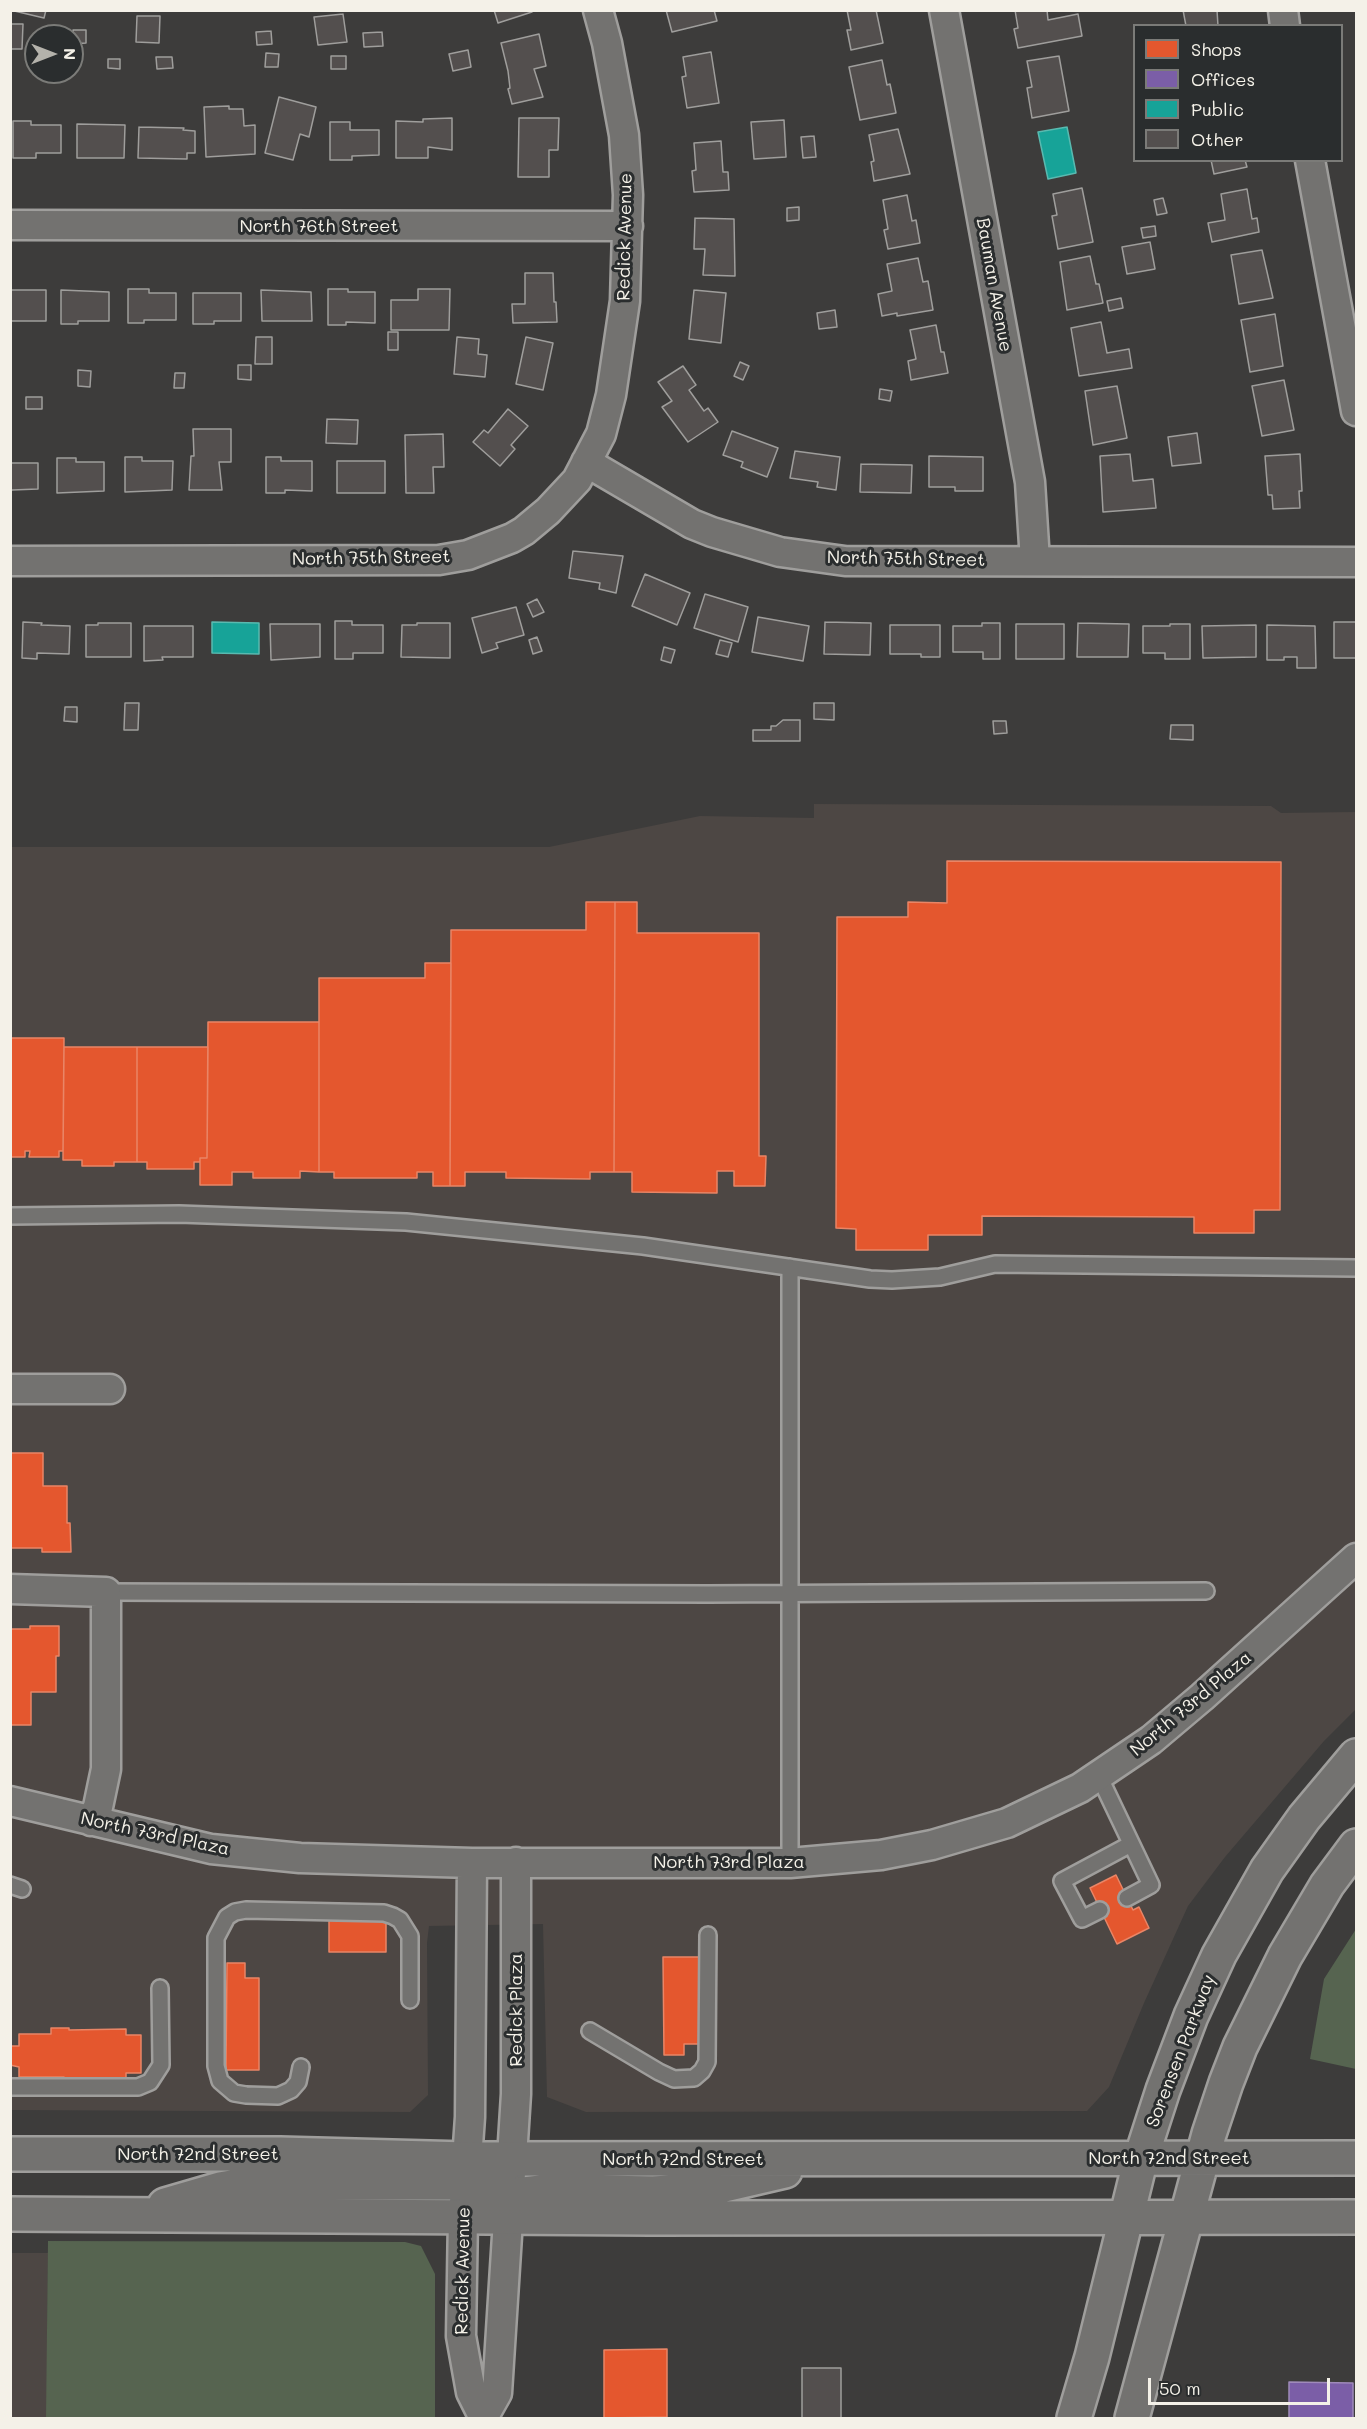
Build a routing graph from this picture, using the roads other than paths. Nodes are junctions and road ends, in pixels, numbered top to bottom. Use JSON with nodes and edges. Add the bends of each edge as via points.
{"nodes":[{"id":1,"x":598,"y":10,"type":"edge"},
{"id":2,"x":944,"y":10,"type":"edge"},
{"id":3,"x":1310,"y":162,"type":"edge"},
{"id":4,"x":10,"y":225,"type":"edge"},
{"id":5,"x":628,"y":226,"type":"junction"},
{"id":6,"x":1356,"y":411,"type":"edge"},
{"id":7,"x":586,"y":462,"type":"junction"},
{"id":8,"x":10,"y":561,"type":"edge"},
{"id":9,"x":1035,"y":561,"type":"junction"},
{"id":10,"x":1356,"y":562,"type":"edge"},
{"id":11,"x":10,"y":1216,"type":"edge"},
{"id":12,"x":790,"y":1268,"type":"junction"},
{"id":13,"x":1356,"y":1268,"type":"edge"},
{"id":14,"x":10,"y":1389,"type":"edge"},
{"id":15,"x":110,"y":1389,"type":"dead end"},
{"id":16,"x":1356,"y":1558,"type":"edge"},
{"id":17,"x":10,"y":1589,"type":"edge"},
{"id":18,"x":1206,"y":1591,"type":"dead end"},
{"id":19,"x":106,"y":1592,"type":"junction"},
{"id":20,"x":789,"y":1594,"type":"junction"},
{"id":21,"x":1356,"y":1756,"type":"edge"},
{"id":22,"x":1099,"y":1776,"type":"junction"},
{"id":23,"x":10,"y":1801,"type":"edge"},
{"id":24,"x":91,"y":1821,"type":"junction"},
{"id":25,"x":1131,"y":1844,"type":"junction"},
{"id":26,"x":1356,"y":1846,"type":"edge"},
{"id":27,"x":516,"y":1862,"type":"junction"},
{"id":28,"x":472,"y":1863,"type":"junction"},
{"id":29,"x":790,"y":1863,"type":"junction"},
{"id":30,"x":1127,"y":1898,"type":"dead end"},
{"id":31,"x":1101,"y":1910,"type":"dead end"},
{"id":32,"x":708,"y":1935,"type":"dead end"},
{"id":33,"x":160,"y":1988,"type":"dead end"},
{"id":34,"x":410,"y":2000,"type":"dead end"},
{"id":35,"x":590,"y":2031,"type":"dead end"},
{"id":36,"x":301,"y":2067,"type":"dead end"},
{"id":37,"x":10,"y":2087,"type":"edge"},
{"id":38,"x":10,"y":2154,"type":"edge"},
{"id":39,"x":1202,"y":2157,"type":"junction"},
{"id":40,"x":1141,"y":2158,"type":"junction"},
{"id":41,"x":1356,"y":2158,"type":"edge"},
{"id":42,"x":511,"y":2159,"type":"junction"},
{"id":43,"x":839,"y":2159,"type":"junction"},
{"id":44,"x":466,"y":2171,"type":"junction"},
{"id":45,"x":508,"y":2206,"type":"junction"},
{"id":46,"x":10,"y":2214,"type":"edge"},
{"id":47,"x":120,"y":2214,"type":"junction"},
{"id":48,"x":1126,"y":2216,"type":"junction"},
{"id":49,"x":1187,"y":2216,"type":"junction"},
{"id":50,"x":463,"y":2217,"type":"junction"},
{"id":51,"x":1356,"y":2217,"type":"edge"},
{"id":52,"x":484,"y":2417,"type":"edge"},
{"id":53,"x":1074,"y":2418,"type":"edge"},
{"id":54,"x":1132,"y":2418,"type":"edge"}],
"edges":[{"from":1,"to":5,"type":"street","name":"Redick Avenue","via":[[624,135]]},
{"from":2,"to":9,"type":"street","name":"Bauman Avenue","via":[[1030,482]]},
{"from":3,"to":6,"type":"street"},
{"from":4,"to":5,"type":"street","name":"North 76th Street"},
{"from":5,"to":7,"type":"street","name":"Redick Avenue","via":[[625,301],[611,395],[601,434]]},
{"from":7,"to":8,"type":"street","name":"North 75th Street","via":[[570,489],[524,531],[468,555],[439,560]]},
{"from":7,"to":9,"type":"street","name":"North 75th Street","via":[[692,524],[780,552],[845,561]]},
{"from":9,"to":10,"type":"street","name":"North 75th Street"},
{"from":11,"to":12,"type":"lane","via":[[179,1214],[406,1222],[643,1246]]},
{"from":12,"to":13,"type":"lane","via":[[904,1280],[940,1277],[995,1264]]},
{"from":12,"to":20,"type":"lane"},
{"from":14,"to":15,"type":"street"},
{"from":16,"to":22,"type":"street","name":"North 73rd Plaza","via":[[1202,1697],[1151,1740]]},
{"from":17,"to":19,"type":"street"},
{"from":18,"to":20,"type":"lane"},
{"from":19,"to":20,"type":"lane"},
{"from":19,"to":24,"type":"street","via":[[106,1769]]},
{"from":20,"to":29,"type":"lane"},
{"from":21,"to":40,"type":"main road","name":"Sorensen Parkway","via":[[1278,1854],[1240,1916],[1208,1977],[1160,2098]]},
{"from":22,"to":25,"type":"lane"},
{"from":22,"to":29,"type":"street","name":"North 73rd Plaza","via":[[1036,1810],[966,1836],[881,1855]]},
{"from":23,"to":24,"type":"street","name":"North 73rd Plaza"},
{"from":24,"to":28,"type":"street","name":"North 73rd Plaza","via":[[211,1849],[255,1854]]},
{"from":25,"to":30,"type":"lane","via":[[1151,1884]]},
{"from":25,"to":31,"type":"lane","via":[[1062,1881],[1082,1919]]},
{"from":26,"to":39,"type":"main road","via":[[1309,1914],[1257,2011],[1226,2083]]},
{"from":27,"to":28,"type":"street","name":"North 73rd Plaza"},
{"from":27,"to":29,"type":"street","name":"North 73rd Plaza"},
{"from":27,"to":42,"type":"street","name":"Redick Plaza","via":[[516,2094]]},
{"from":28,"to":44,"type":"street","via":[[471,2093]]},
{"from":32,"to":35,"type":"lane","via":[[708,2048],[702,2071],[693,2078],[674,2079]]},
{"from":33,"to":37,"type":"lane","via":[[161,2065],[150,2082],[138,2087]]},
{"from":34,"to":36,"type":"lane","via":[[410,1936],[393,1916],[276,1910],[235,1912],[227,1917],[216,1938],[216,2066],[220,2081],[234,2093],[278,2096],[298,2082]]},
{"from":38,"to":44,"type":"main road","name":"North 72nd Street","via":[[280,2154]]},
{"from":39,"to":40,"type":"main road","name":"North 72nd Street"},
{"from":39,"to":41,"type":"main road","name":"North 72nd Street"},
{"from":39,"to":49,"type":"main road"},
{"from":40,"to":43,"type":"main road","name":"North 72nd Street"},
{"from":40,"to":48,"type":"main road","name":"Sorensen Parkway"},
{"from":42,"to":43,"type":"main road","name":"North 72nd Street"},
{"from":42,"to":44,"type":"main road","via":[[496,2174]]},
{"from":42,"to":45,"type":"street","name":"Redick Avenue"},
{"from":43,"to":45,"type":"main road","via":[[703,2190],[550,2191]]},
{"from":44,"to":47,"type":"main road","via":[[255,2183]]},
{"from":44,"to":50,"type":"street","name":"Redick Avenue"},
{"from":45,"to":48,"type":"main road"},
{"from":45,"to":50,"type":"main road","via":[[478,2204]]},
{"from":45,"to":52,"type":"street","name":"Redick Avenue","via":[[497,2393]]},
{"from":46,"to":47,"type":"main road"},
{"from":47,"to":50,"type":"main road"},
{"from":48,"to":49,"type":"main road"},
{"from":48,"to":53,"type":"main road","name":"Sorensen Parkway"},
{"from":49,"to":51,"type":"main road"},
{"from":49,"to":54,"type":"main road"},
{"from":50,"to":52,"type":"street","name":"Redick Avenue","via":[[461,2336],[471,2392]]}]}
